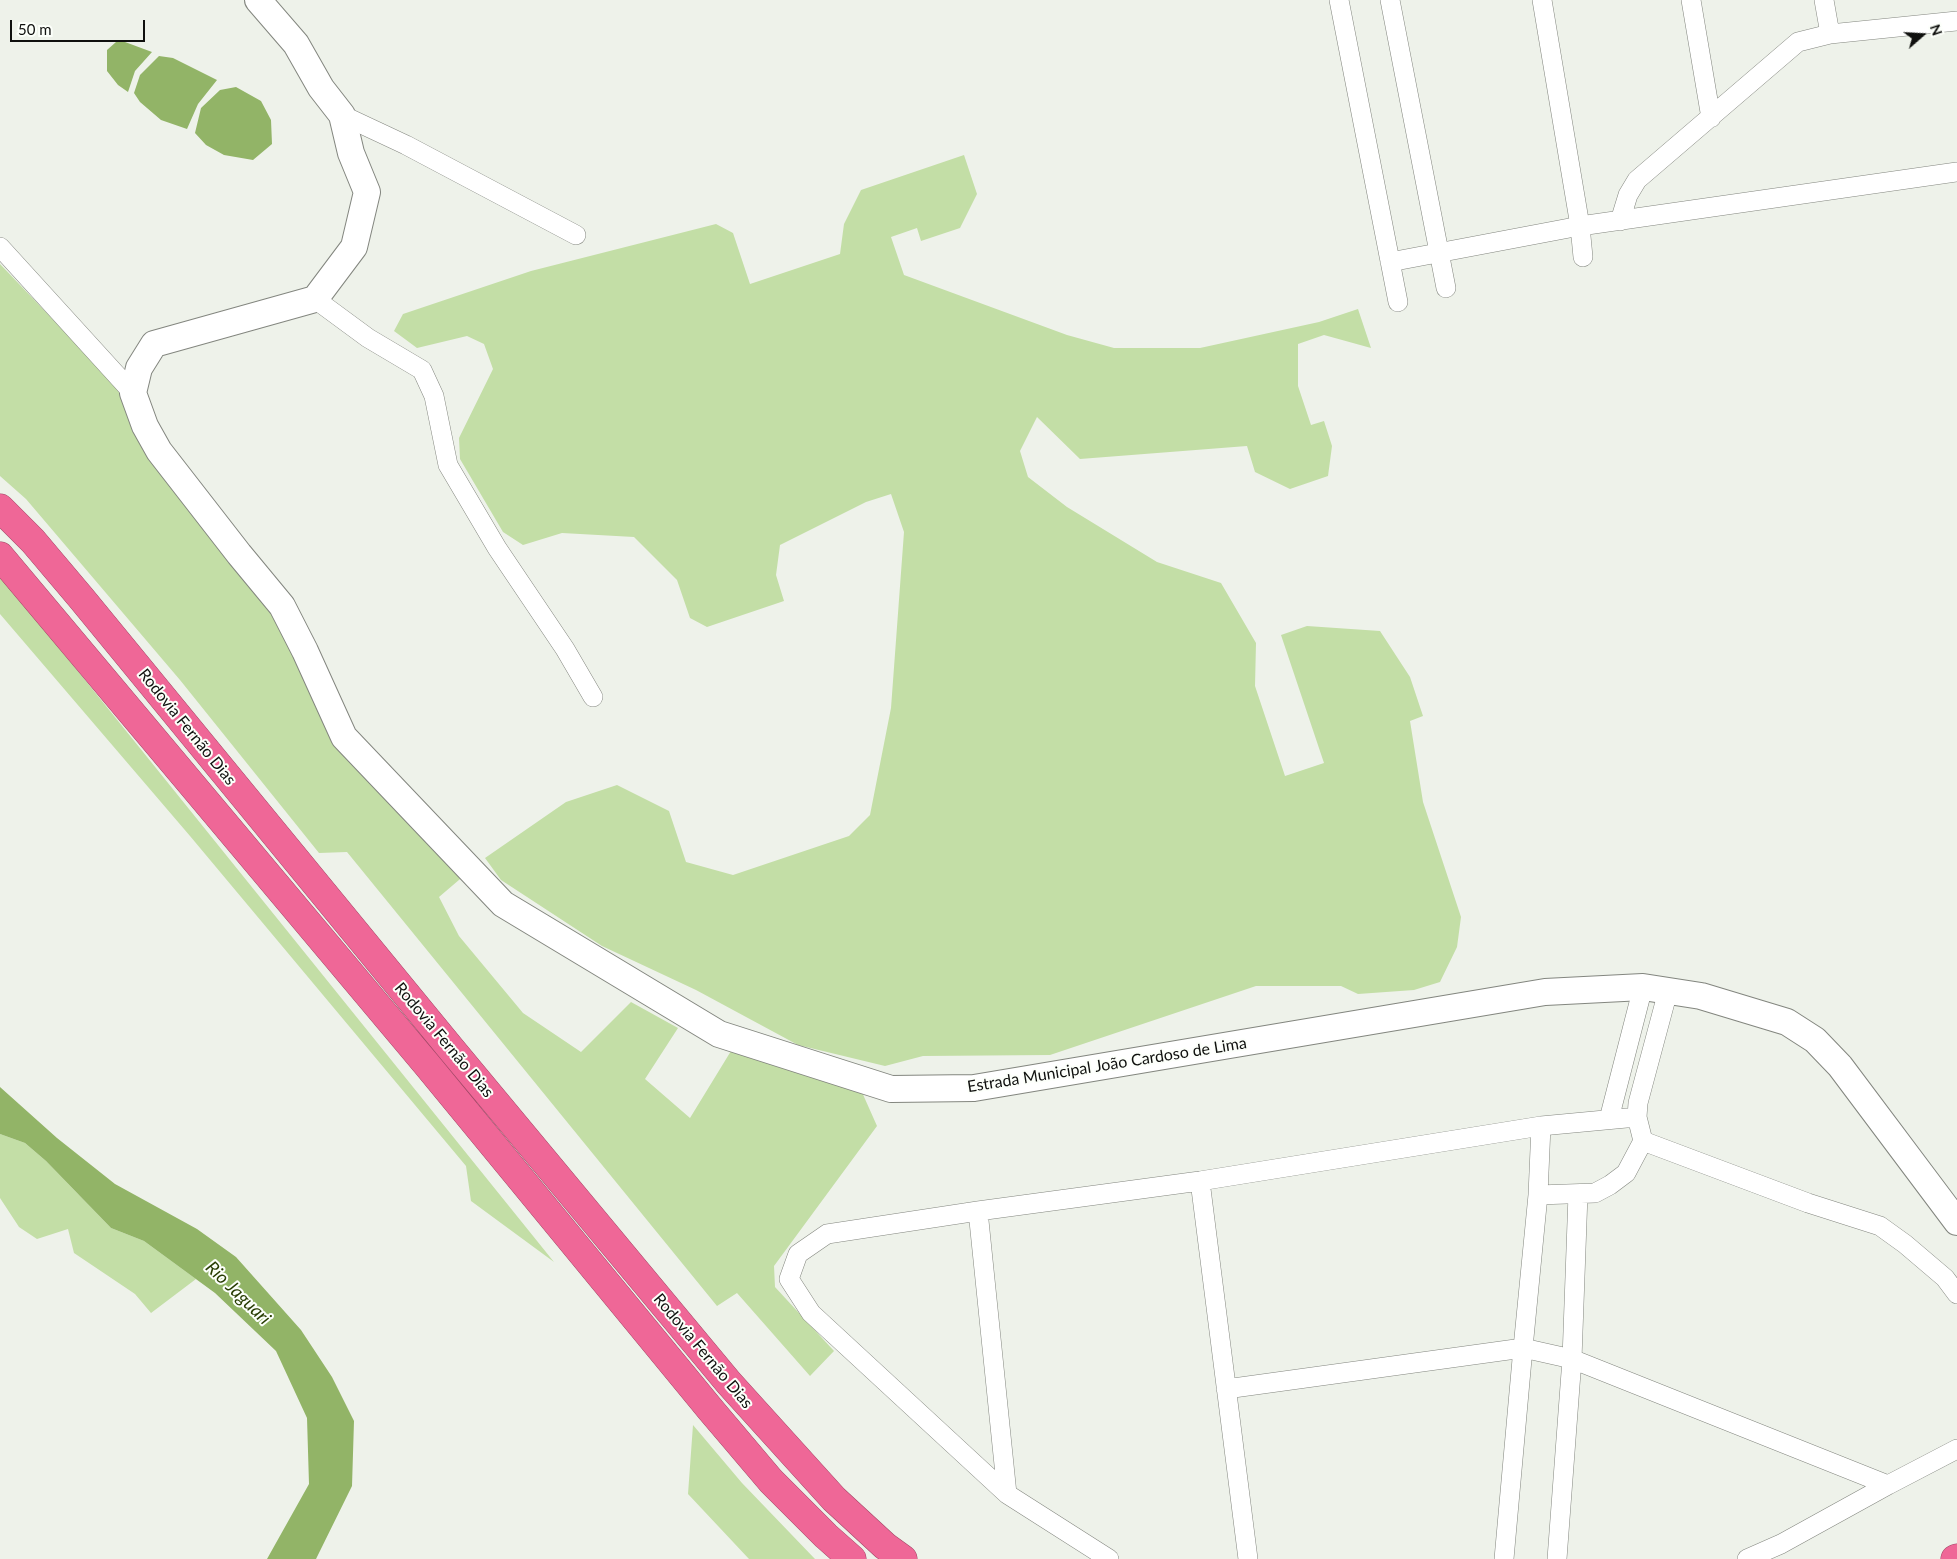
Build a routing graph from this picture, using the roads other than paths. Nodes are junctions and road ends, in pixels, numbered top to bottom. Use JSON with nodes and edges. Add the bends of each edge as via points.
{"nodes":[{"id":1,"x":258,"y":0,"type":"edge"},
{"id":2,"x":1339,"y":0,"type":"edge"},
{"id":3,"x":1390,"y":0,"type":"edge"},
{"id":4,"x":1542,"y":0,"type":"edge"},
{"id":5,"x":1691,"y":0,"type":"edge"},
{"id":6,"x":1824,"y":0,"type":"edge"},
{"id":7,"x":1957,"y":21,"type":"edge"},
{"id":8,"x":1830,"y":34,"type":"junction"},
{"id":9,"x":342,"y":116,"type":"junction"},
{"id":10,"x":1711,"y":118,"type":"junction"},
{"id":11,"x":1957,"y":172,"type":"edge"},
{"id":12,"x":1620,"y":220,"type":"junction"},
{"id":13,"x":1580,"y":226,"type":"junction"},
{"id":14,"x":576,"y":235,"type":"dead end"},
{"id":15,"x":0,"y":247,"type":"edge"},
{"id":16,"x":1439,"y":253,"type":"junction"},
{"id":17,"x":1583,"y":257,"type":"dead end"},
{"id":18,"x":1390,"y":262,"type":"junction"},
{"id":19,"x":1446,"y":288,"type":"dead end"},
{"id":20,"x":314,"y":299,"type":"junction"},
{"id":21,"x":1398,"y":302,"type":"dead end"},
{"id":22,"x":134,"y":393,"type":"junction"},
{"id":23,"x":0,"y":508,"type":"edge"},
{"id":24,"x":0,"y":556,"type":"edge"},
{"id":25,"x":593,"y":696,"type":"dead end"},
{"id":26,"x":1656,"y":989,"type":"junction"},
{"id":27,"x":1637,"y":1117,"type":"junction"},
{"id":28,"x":1609,"y":1119,"type":"junction"},
{"id":29,"x":1541,"y":1126,"type":"junction"},
{"id":30,"x":1643,"y":1141,"type":"junction"},
{"id":31,"x":1200,"y":1181,"type":"junction"},
{"id":32,"x":1578,"y":1194,"type":"junction"},
{"id":33,"x":1538,"y":1195,"type":"junction"},
{"id":34,"x":978,"y":1211,"type":"junction"},
{"id":35,"x":1957,"y":1222,"type":"edge"},
{"id":36,"x":1957,"y":1294,"type":"edge"},
{"id":37,"x":1523,"y":1348,"type":"junction"},
{"id":38,"x":1572,"y":1359,"type":"junction"},
{"id":39,"x":1226,"y":1389,"type":"junction"},
{"id":40,"x":1957,"y":1450,"type":"edge"},
{"id":41,"x":1888,"y":1485,"type":"junction"},
{"id":42,"x":1007,"y":1494,"type":"junction"},
{"id":43,"x":852,"y":1559,"type":"edge"},
{"id":44,"x":903,"y":1559,"type":"edge"},
{"id":45,"x":1109,"y":1559,"type":"edge"},
{"id":46,"x":1248,"y":1559,"type":"edge"},
{"id":47,"x":1504,"y":1559,"type":"edge"},
{"id":48,"x":1557,"y":1559,"type":"edge"},
{"id":49,"x":1747,"y":1559,"type":"edge"}],
"edges":[{"from":1,"to":9,"type":"street","via":[[296,44],[321,88]]},
{"from":2,"to":18,"type":"street"},
{"from":3,"to":16,"type":"street"},
{"from":4,"to":13,"type":"street"},
{"from":5,"to":10,"type":"street"},
{"from":6,"to":8,"type":"street"},
{"from":7,"to":8,"type":"street"},
{"from":8,"to":10,"type":"street","via":[[1798,42]]},
{"from":9,"to":14,"type":"street"},
{"from":9,"to":20,"type":"street","via":[[367,192],[354,247]]},
{"from":10,"to":12,"type":"street","via":[[1637,180]]},
{"from":11,"to":12,"type":"street"},
{"from":12,"to":13,"type":"street"},
{"from":13,"to":16,"type":"street"},
{"from":13,"to":17,"type":"street"},
{"from":15,"to":22,"type":"street"},
{"from":16,"to":18,"type":"street"},
{"from":16,"to":19,"type":"street"},
{"from":18,"to":21,"type":"street"},
{"from":20,"to":22,"type":"street","name":"Estrada Municipal João Cardoso de Lima","via":[[154,344],[139,368]]},
{"from":20,"to":25,"type":"street","via":[[368,338],[422,370],[434,396],[448,465],[497,548]]},
{"from":22,"to":26,"type":"street","name":"Estrada Municipal João Cardoso de Lima","via":[[145,426],[159,451],[282,606],[344,737],[503,904],[719,1034],[891,1089],[974,1088],[1546,992]]},
{"from":23,"to":44,"type":"highway","name":"Rodovia Fernão Dias","via":[[33,541],[728,1383],[834,1499]]},
{"from":24,"to":43,"type":"highway","name":"Rodovia Fernão Dias","via":[[710,1409],[771,1480]]},
{"from":26,"to":27,"type":"street"},
{"from":26,"to":28,"type":"street"},
{"from":26,"to":35,"type":"street","name":"Estrada Municipal João Cardoso de Lima","via":[[1701,996],[1787,1022],[1815,1040],[1840,1066]]},
{"from":27,"to":28,"type":"street"},
{"from":27,"to":30,"type":"street"},
{"from":28,"to":29,"type":"street"},
{"from":29,"to":31,"type":"street"},
{"from":29,"to":33,"type":"street"},
{"from":30,"to":32,"type":"street","via":[[1626,1173],[1595,1193]]},
{"from":30,"to":36,"type":"street","via":[[1808,1203],[1880,1226],[1945,1278]]},
{"from":31,"to":34,"type":"street"},
{"from":31,"to":39,"type":"street"},
{"from":32,"to":33,"type":"street"},
{"from":32,"to":38,"type":"street"},
{"from":33,"to":37,"type":"street"},
{"from":34,"to":42,"type":"street"},
{"from":34,"to":42,"type":"street","via":[[827,1234],[798,1254],[789,1279],[811,1314]]},
{"from":37,"to":38,"type":"street"},
{"from":37,"to":39,"type":"street"},
{"from":37,"to":47,"type":"street"},
{"from":38,"to":41,"type":"street"},
{"from":38,"to":48,"type":"street"},
{"from":39,"to":46,"type":"street"},
{"from":40,"to":41,"type":"street"},
{"from":41,"to":49,"type":"street","via":[[1781,1544]]},
{"from":42,"to":45,"type":"street"}]}
